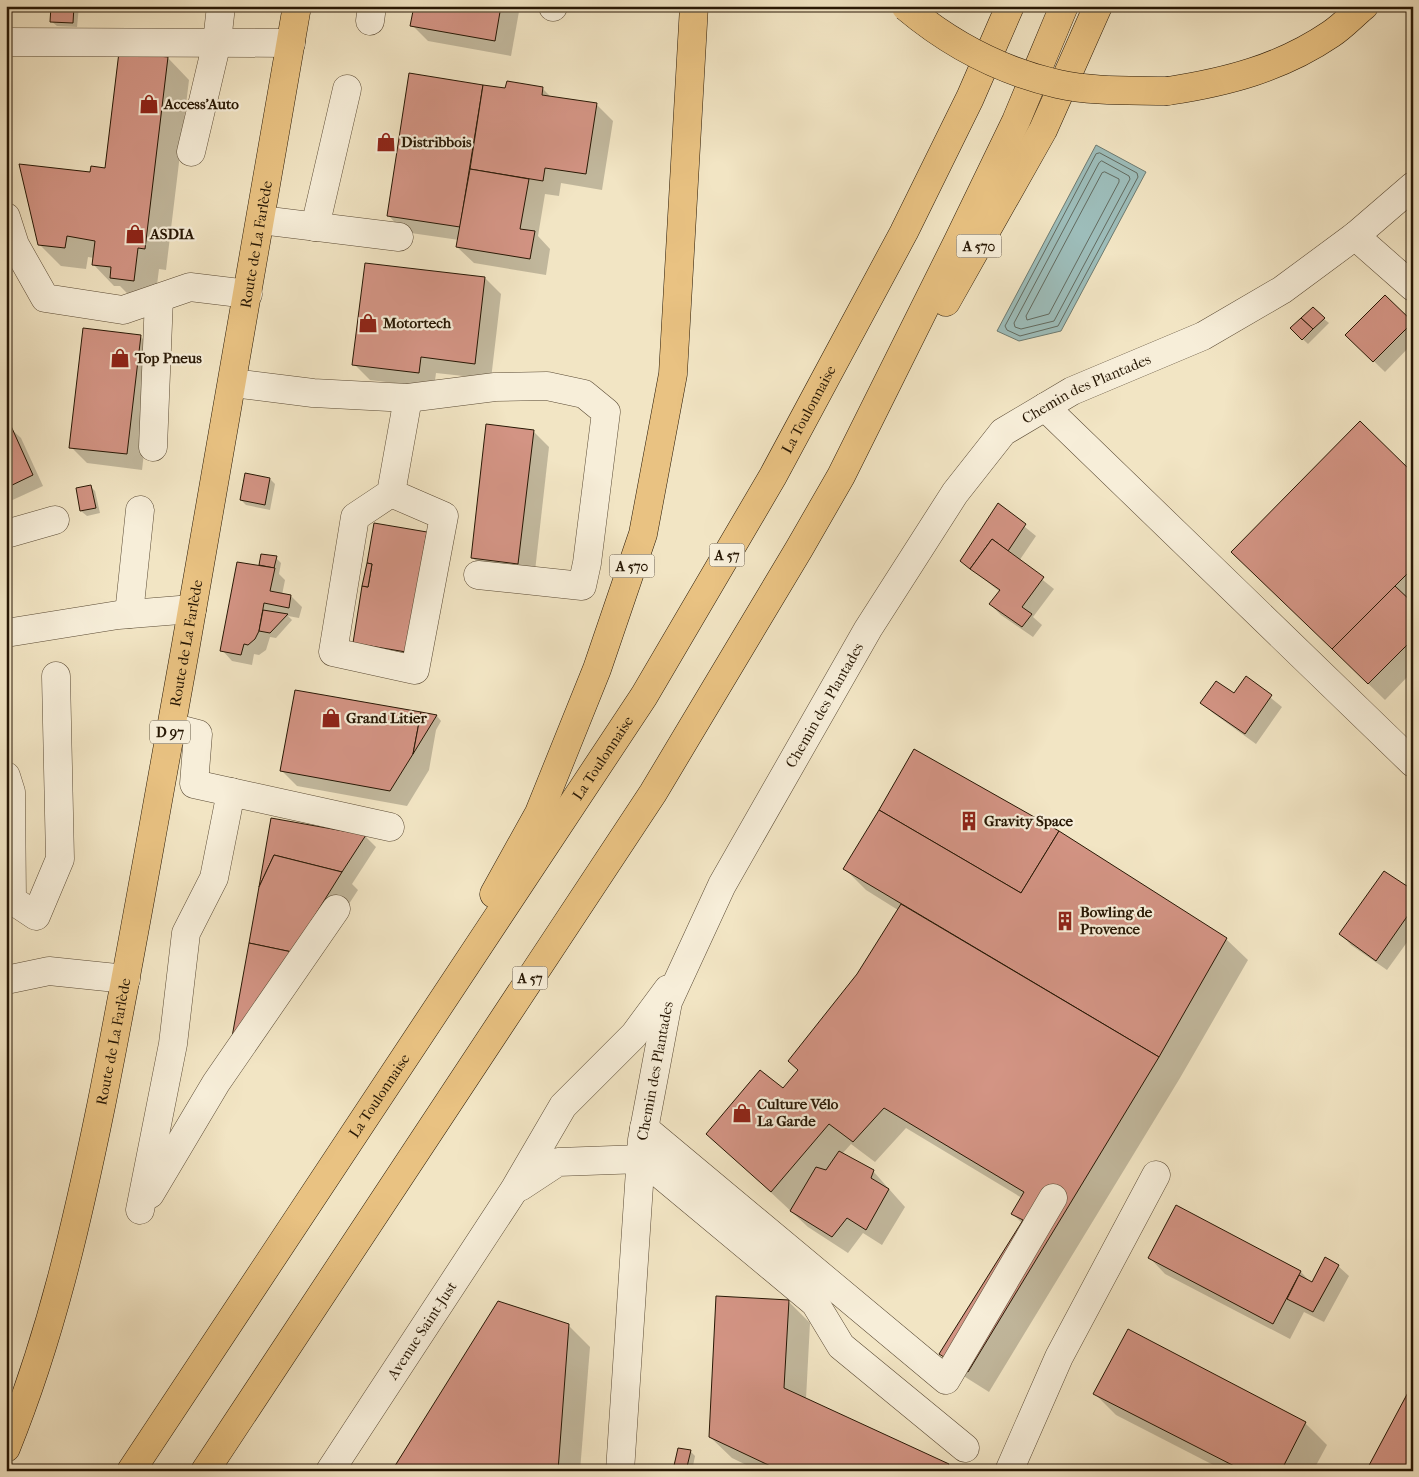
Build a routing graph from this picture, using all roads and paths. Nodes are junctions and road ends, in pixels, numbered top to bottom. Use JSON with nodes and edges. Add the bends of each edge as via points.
{"nodes":[{"id":1,"x":220,"y":6,"type":"edge"},
{"id":2,"x":297,"y":6,"type":"edge"},
{"id":3,"x":694,"y":6,"type":"edge"},
{"id":4,"x":1010,"y":6,"type":"edge"},
{"id":5,"x":1064,"y":6,"type":"edge"},
{"id":6,"x":1098,"y":6,"type":"edge"},
{"id":7,"x":1364,"y":6,"type":"edge"},
{"id":8,"x":905,"y":7,"type":"edge"},
{"id":9,"x":6,"y":42,"type":"edge"},
{"id":10,"x":217,"y":42,"type":"junction"},
{"id":11,"x":291,"y":42,"type":"junction"},
{"id":12,"x":347,"y":89,"type":"dead end"},
{"id":13,"x":191,"y":152,"type":"dead end"},
{"id":14,"x":1413,"y":186,"type":"edge"},
{"id":15,"x":6,"y":217,"type":"edge"},
{"id":16,"x":260,"y":220,"type":"junction"},
{"id":17,"x":315,"y":227,"type":"junction"},
{"id":18,"x":1355,"y":236,"type":"junction"},
{"id":19,"x":399,"y":237,"type":"dead end"},
{"id":20,"x":1413,"y":287,"type":"edge"},
{"id":21,"x":248,"y":294,"type":"junction"},
{"id":22,"x":160,"y":298,"type":"junction"},
{"id":23,"x":233,"y":383,"type":"junction"},
{"id":24,"x":408,"y":398,"type":"junction"},
{"id":25,"x":1045,"y":407,"type":"junction"},
{"id":26,"x":153,"y":447,"type":"dead end"},
{"id":27,"x":841,"y":476,"type":"junction"},
{"id":28,"x":391,"y":493,"type":"junction"},
{"id":29,"x":140,"y":510,"type":"dead end"},
{"id":30,"x":55,"y":520,"type":"dead end"},
{"id":31,"x":6,"y":534,"type":"edge"},
{"id":32,"x":478,"y":575,"type":"dead end"},
{"id":33,"x":192,"y":610,"type":"junction"},
{"id":34,"x":128,"y":614,"type":"junction"},
{"id":35,"x":6,"y":634,"type":"edge"},
{"id":36,"x":56,"y":676,"type":"dead end"},
{"id":37,"x":171,"y":727,"type":"junction"},
{"id":38,"x":1413,"y":763,"type":"edge"},
{"id":39,"x":6,"y":776,"type":"edge"},
{"id":40,"x":231,"y":792,"type":"junction"},
{"id":41,"x":390,"y":827,"type":"dead end"},
{"id":42,"x":9,"y":902,"type":"edge"},
{"id":43,"x":336,"y":909,"type":"dead end"},
{"id":44,"x":684,"y":968,"type":"junction"},
{"id":45,"x":126,"y":979,"type":"junction"},
{"id":46,"x":6,"y":980,"type":"edge"},
{"id":47,"x":394,"y":1075,"type":"junction"},
{"id":48,"x":644,"y":1128,"type":"junction"},
{"id":49,"x":642,"y":1158,"type":"junction"},
{"id":50,"x":1156,"y":1175,"type":"dead end"},
{"id":51,"x":514,"y":1190,"type":"junction"},
{"id":52,"x":1053,"y":1198,"type":"dead end"},
{"id":53,"x":6,"y":1448,"type":"edge"},
{"id":54,"x":965,"y":1448,"type":"dead end"},
{"id":55,"x":131,"y":1471,"type":"edge"},
{"id":56,"x":205,"y":1471,"type":"edge"},
{"id":57,"x":330,"y":1471,"type":"edge"},
{"id":58,"x":620,"y":1471,"type":"edge"},
{"id":59,"x":1010,"y":1471,"type":"edge"}],
"edges":[{"from":1,"to":10,"type":"street"},
{"from":2,"to":11,"type":"main road","name":"Route de La Farlède","number":"D 97"},
{"from":3,"to":47,"type":"main road","number":"A 570","via":[[672,374],[643,534],[597,669],[539,813]]},
{"from":4,"to":47,"type":"main road","name":"La Toulonnaise","number":"A 57","via":[[970,98],[904,232],[773,476],[644,696]]},
{"from":5,"to":27,"type":"main road","number":"A 57","via":[[1016,121]]},
{"from":6,"to":27,"type":"main road","number":"A 570","via":[[1043,130],[970,263]]},
{"from":7,"to":8,"type":"main road","bridge":true,"via":[[1332,34],[1282,62],[1221,83],[1168,91],[1104,90],[1059,84],[1012,71],[961,47]]},
{"from":9,"to":10,"type":"street"},
{"from":10,"to":11,"type":"street"},
{"from":10,"to":13,"type":"street"},
{"from":11,"to":16,"type":"main road","name":"Route de La Farlède","number":"D 97"},
{"from":12,"to":17,"type":"street"},
{"from":14,"to":18,"type":"street","name":"Chemin des Plantades"},
{"from":15,"to":22,"type":"street","via":[[15,245],[45,298],[123,310]]},
{"from":16,"to":17,"type":"street"},
{"from":16,"to":21,"type":"main road","name":"Route de La Farlède","number":"D 97"},
{"from":17,"to":19,"type":"street"},
{"from":18,"to":20,"type":"street"},
{"from":18,"to":25,"type":"street","name":"Chemin des Plantades","via":[[1282,290],[1203,336],[1072,391]]},
{"from":21,"to":22,"type":"street","via":[[190,287]]},
{"from":21,"to":23,"type":"main road","name":"Route de La Farlède","number":"D 97"},
{"from":22,"to":26,"type":"street"},
{"from":23,"to":24,"type":"street","via":[[313,393]]},
{"from":23,"to":33,"type":"main road","name":"Route de La Farlède","number":"D 97"},
{"from":24,"to":28,"type":"street"},
{"from":24,"to":32,"type":"street","via":[[495,387],[547,386],[584,394],[606,412],[582,586]]},
{"from":25,"to":38,"type":"street"},
{"from":25,"to":44,"type":"street","name":"Chemin des Plantades","via":[[1004,432],[955,493],[868,629],[722,886]]},
{"from":27,"to":56,"type":"main road","number":"A 57","via":[[653,793]]},
{"from":28,"to":28,"type":"street","via":[[356,517],[333,652],[415,670],[444,516]]},
{"from":29,"to":34,"type":"street"},
{"from":30,"to":31,"type":"street"},
{"from":33,"to":34,"type":"street"},
{"from":33,"to":37,"type":"main road","name":"Route de La Farlède","number":"D 97"},
{"from":34,"to":35,"type":"street"},
{"from":36,"to":42,"type":"street","via":[[60,859],[36,916]]},
{"from":37,"to":40,"type":"street","via":[[198,734],[194,784]]},
{"from":37,"to":45,"type":"main road","name":"Route de La Farlède","number":"D 97"},
{"from":39,"to":42,"type":"street","via":[[12,792]]},
{"from":40,"to":41,"type":"street"},
{"from":40,"to":43,"type":"street","via":[[214,878],[186,933],[173,1044],[140,1210],[216,1084]]},
{"from":44,"to":48,"type":"street","name":"Chemin des Plantades","via":[[668,1002]]},
{"from":44,"to":51,"type":"street","name":"Avenue Saint-Just","via":[[634,1035],[563,1106]]},
{"from":45,"to":46,"type":"street","via":[[49,971]]},
{"from":45,"to":53,"type":"main road","name":"Route de La Farlède","number":"D 97","via":[[80,1209],[56,1304],[26,1399]]},
{"from":47,"to":55,"type":"main road","name":"La Toulonnaise","number":"A 57"},
{"from":48,"to":49,"type":"street","name":"Chemin des Plantades"},
{"from":48,"to":52,"type":"street","via":[[946,1380]]},
{"from":49,"to":51,"type":"street","name":"Avenue Saint-Just","via":[[558,1162]]},
{"from":49,"to":54,"type":"street","via":[[816,1303],[841,1346]]},
{"from":49,"to":58,"type":"street","name":"Chemin des Plantades"},
{"from":50,"to":59,"type":"street","via":[[1059,1356]]},
{"from":51,"to":57,"type":"street","name":"Avenue Saint-Just"}]}
